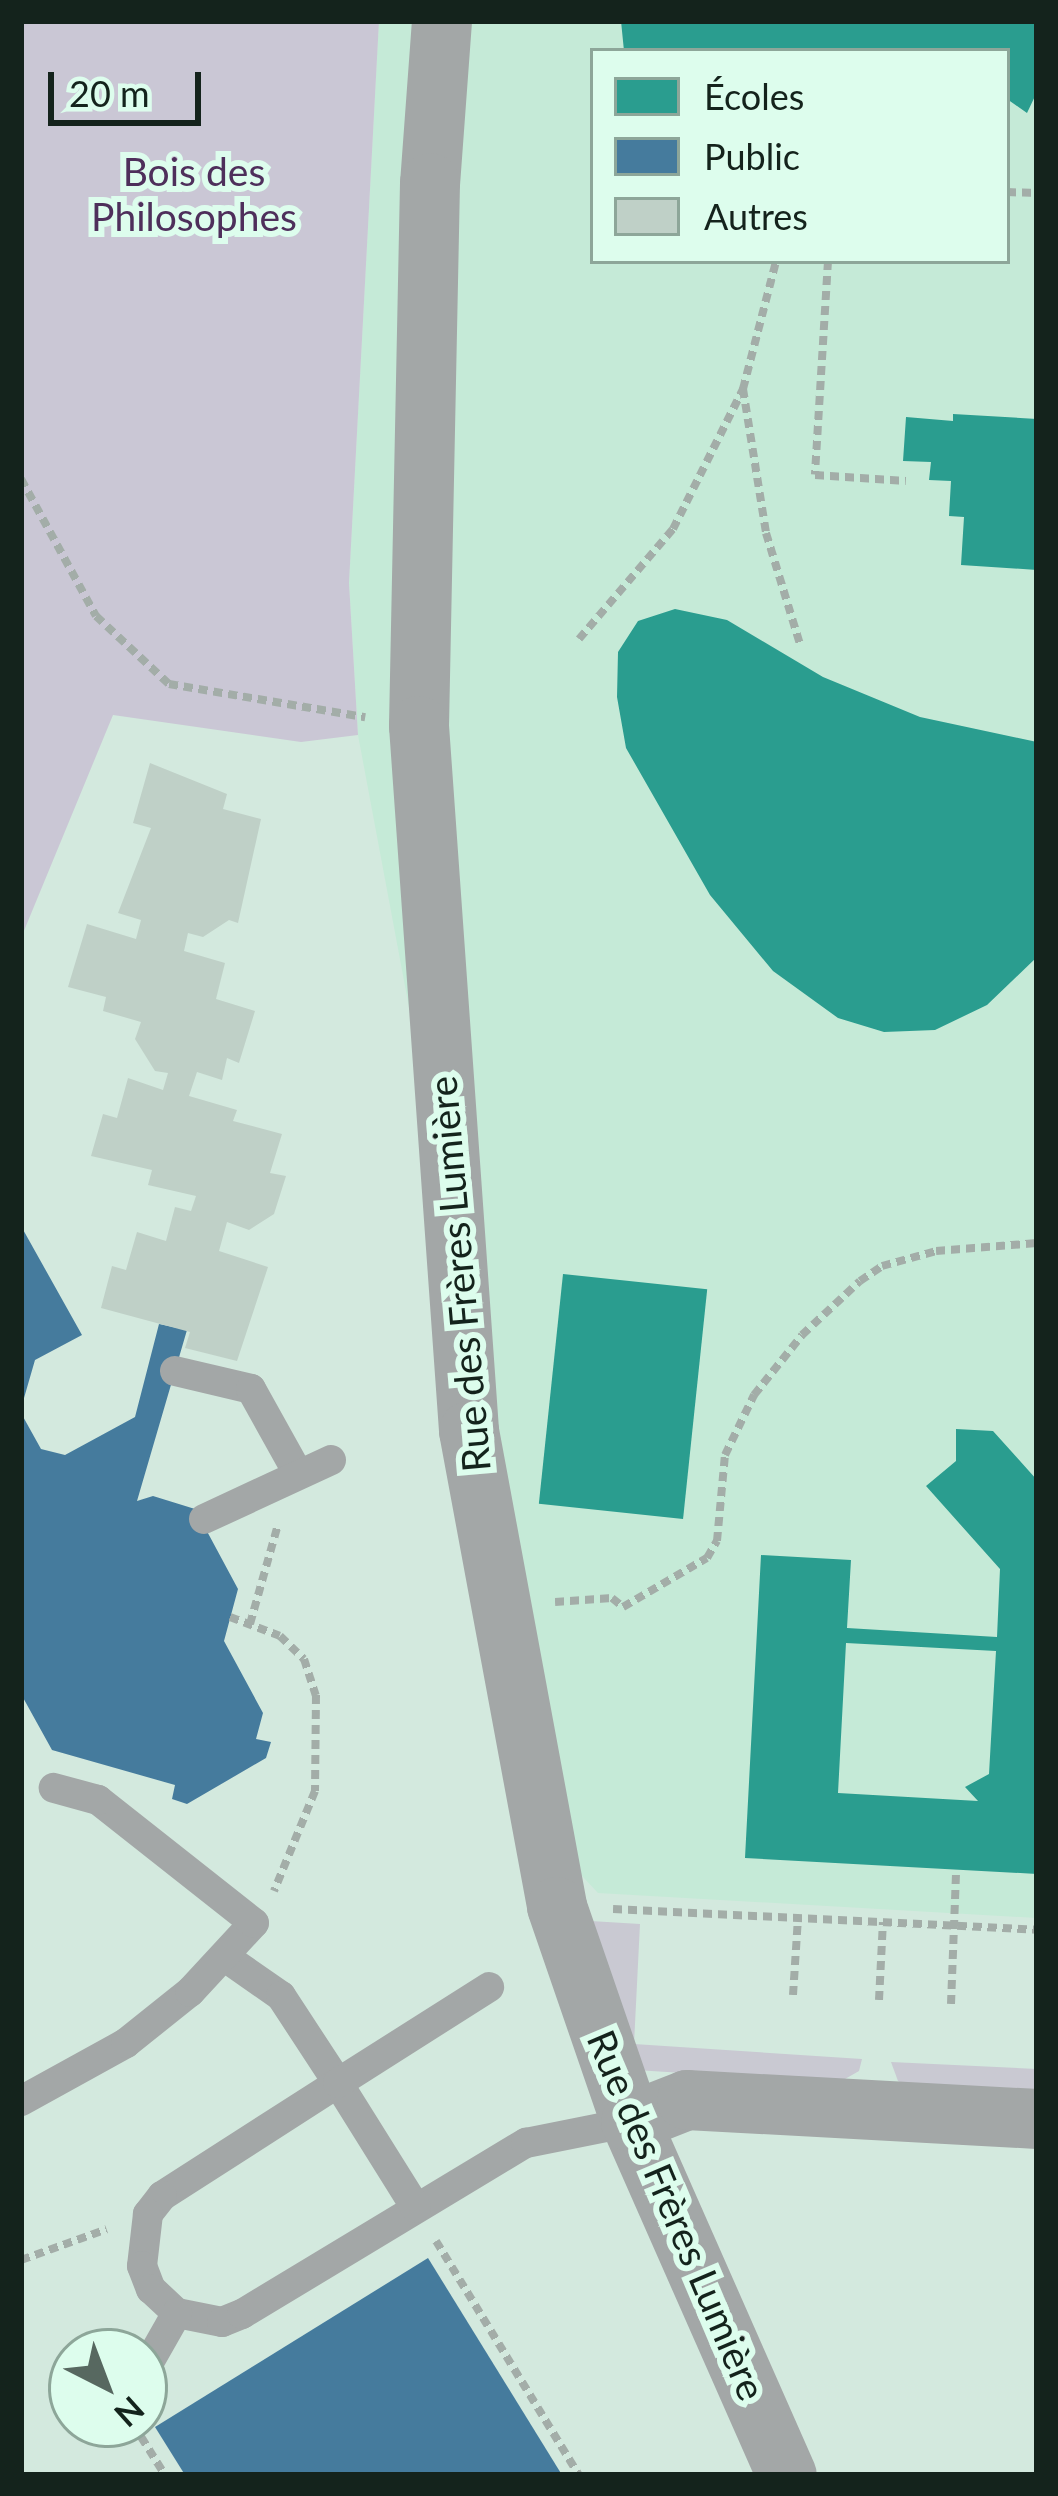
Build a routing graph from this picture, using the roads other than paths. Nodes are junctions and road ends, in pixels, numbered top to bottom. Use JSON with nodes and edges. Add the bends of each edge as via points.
{"nodes":[{"id":1,"x":442,"y":21,"type":"edge"},
{"id":2,"x":175,"y":1371,"type":"dead end"},
{"id":3,"x":331,"y":1460,"type":"dead end"},
{"id":4,"x":296,"y":1470,"type":"junction"},
{"id":5,"x":204,"y":1519,"type":"dead end"},
{"id":6,"x":54,"y":1788,"type":"dead end"},
{"id":7,"x":225,"y":1957,"type":"junction"},
{"id":8,"x":488,"y":1987,"type":"dead end"},
{"id":9,"x":338,"y":2083,"type":"junction"},
{"id":10,"x":21,"y":2101,"type":"edge"},
{"id":11,"x":1037,"y":2119,"type":"edge"},
{"id":12,"x":631,"y":2122,"type":"junction"},
{"id":13,"x":416,"y":2208,"type":"junction"},
{"id":14,"x":177,"y":2312,"type":"junction"},
{"id":15,"x":168,"y":2328,"type":"edge"},
{"id":16,"x":787,"y":2475,"type":"edge"}],
"edges":[{"from":1,"to":12,"type":"street","name":"Rue des Frères Lumière","via":[[430,183],[419,726],[469,1431],[556,1906]]},
{"from":2,"to":4,"type":"lane","via":[[251,1389]]},
{"from":3,"to":4,"type":"lane"},
{"from":4,"to":5,"type":"lane"},
{"from":6,"to":7,"type":"lane","via":[[98,1800],[254,1923]]},
{"from":7,"to":9,"type":"lane","via":[[281,1996]]},
{"from":7,"to":10,"type":"lane","via":[[126,2043]]},
{"from":8,"to":9,"type":"lane"},
{"from":9,"to":13,"type":"lane"},
{"from":9,"to":14,"type":"lane","via":[[162,2196],[148,2214],[142,2266],[151,2289]]},
{"from":11,"to":12,"type":"street","via":[[687,2100]]},
{"from":12,"to":13,"type":"lane","via":[[526,2144]]},
{"from":12,"to":16,"type":"street","name":"Rue des Frères Lumière"},
{"from":13,"to":14,"type":"lane","via":[[242,2314],[222,2322]]},
{"from":14,"to":15,"type":"lane"}]}
